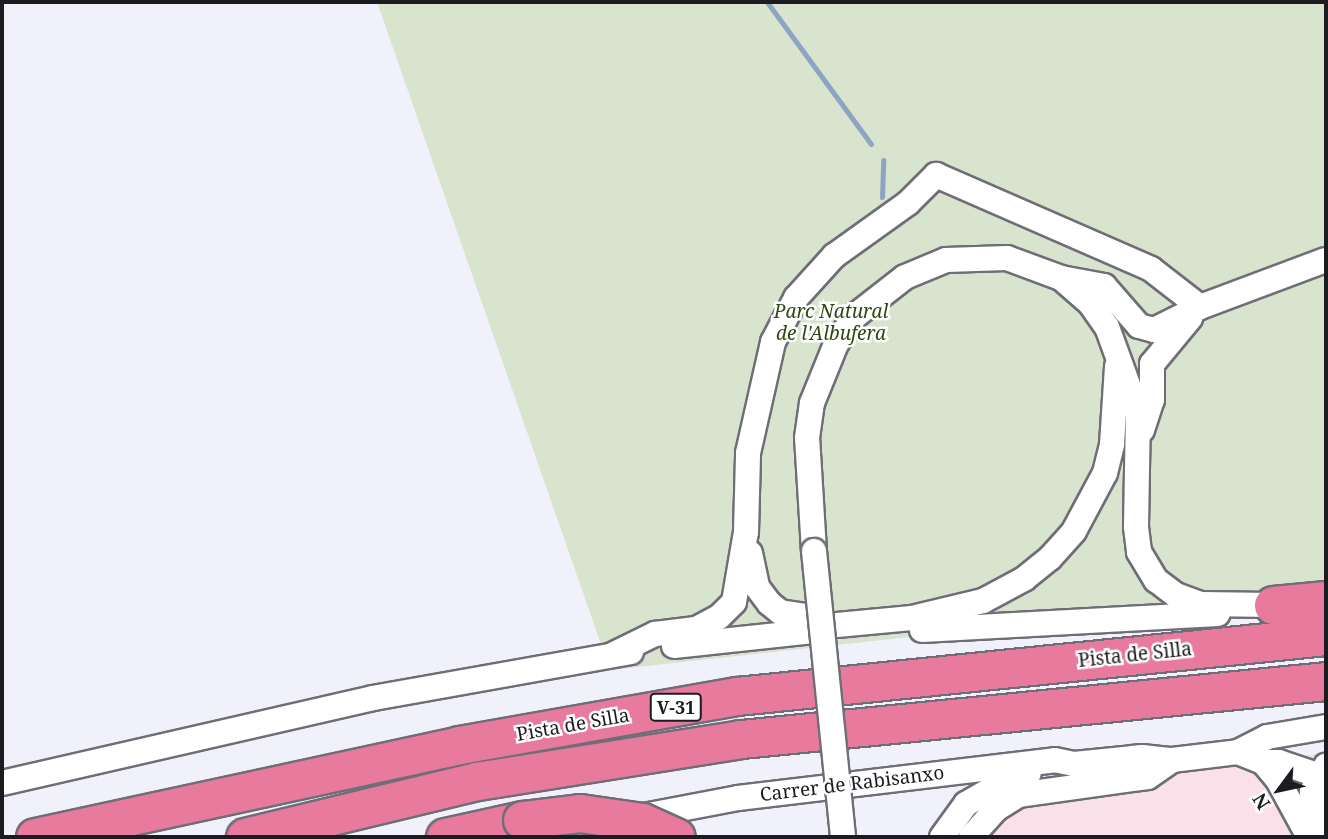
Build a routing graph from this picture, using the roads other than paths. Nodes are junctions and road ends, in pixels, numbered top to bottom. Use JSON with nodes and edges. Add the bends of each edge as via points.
{"nodes":[{"id":1,"x":1326,"y":260,"type":"edge"},
{"id":2,"x":1061,"y":278,"type":"junction"},
{"id":3,"x":1200,"y":307,"type":"junction"},
{"id":4,"x":1117,"y":351,"type":"junction"},
{"id":5,"x":1140,"y":436,"type":"junction"},
{"id":6,"x":746,"y":532,"type":"junction"},
{"id":7,"x":1326,"y":600,"type":"edge"},
{"id":8,"x":1273,"y":605,"type":"junction"},
{"id":9,"x":1326,"y":636,"type":"edge"},
{"id":10,"x":614,"y":654,"type":"junction"},
{"id":11,"x":1326,"y":681,"type":"edge"},
{"id":12,"x":1326,"y":727,"type":"edge"},
{"id":13,"x":1238,"y":752,"type":"junction"},
{"id":14,"x":1172,"y":760,"type":"junction"},
{"id":15,"x":1263,"y":762,"type":"junction"},
{"id":16,"x":1074,"y":764,"type":"junction"},
{"id":17,"x":1322,"y":770,"type":"edge"},
{"id":18,"x":2,"y":783,"type":"edge"},
{"id":19,"x":528,"y":829,"type":"edge"},
{"id":20,"x":35,"y":837,"type":"edge"},
{"id":21,"x":245,"y":837,"type":"edge"},
{"id":22,"x":445,"y":837,"type":"edge"},
{"id":23,"x":676,"y":837,"type":"edge"},
{"id":24,"x":842,"y":837,"type":"edge"},
{"id":25,"x":942,"y":837,"type":"edge"},
{"id":26,"x":971,"y":837,"type":"edge"},
{"id":27,"x":1309,"y":837,"type":"edge"},
{"id":28,"x":1314,"y":837,"type":"edge"}],
"edges":[{"from":1,"to":3,"type":"street"},
{"from":2,"to":3,"type":"street","via":[[1104,286],[1139,326],[1154,330]]},
{"from":2,"to":4,"type":"street","via":[[1090,303]]},
{"from":2,"to":24,"type":"street","bridge":true,"via":[[1007,258],[946,260],[905,277],[855,316],[822,370],[812,403],[807,481]]},
{"from":3,"to":5,"type":"street","via":[[1152,364],[1152,400]]},
{"from":3,"to":6,"type":"street","via":[[1151,269],[936,175],[908,203],[834,256],[796,298],[773,342],[761,389],[748,453]]},
{"from":4,"to":5,"type":"street","via":[[1132,392]]},
{"from":4,"to":8,"type":"street","via":[[1114,433],[1105,472],[1074,531],[1050,558],[984,601],[936,614],[842,624],[1234,613]]},
{"from":5,"to":8,"type":"street","via":[[1136,527],[1139,552],[1156,580],[1176,595],[1201,604]]},
{"from":6,"to":10,"type":"street","via":[[737,592],[719,617],[696,629],[655,634]]},
{"from":6,"to":10,"type":"street","via":[[757,587],[780,612],[806,624]]},
{"from":7,"to":8,"type":"highway"},
{"from":9,"to":20,"type":"highway","name":"Pista de Silla","number":"V-31","via":[[737,696],[459,745]]},
{"from":10,"to":18,"type":"street","via":[[373,698]]},
{"from":11,"to":21,"type":"highway","name":"Pista de Silla","number":"V-31","via":[[741,739],[477,781]]},
{"from":12,"to":13,"type":"street","via":[[1267,737]]},
{"from":13,"to":14,"type":"street","name":"Carrer de Rabisanxo"},
{"from":13,"to":15,"type":"street"},
{"from":14,"to":16,"type":"street","name":"Carrer de Rabisanxo","via":[[1142,757]]},
{"from":14,"to":26,"type":"street","name":"Carrer de Rabisanxo","via":[[1148,777],[1018,795],[996,808]]},
{"from":15,"to":17,"type":"street"},
{"from":15,"to":27,"type":"street"},
{"from":16,"to":19,"type":"street","name":"Carrer de Rabisanxo","via":[[1055,760]]},
{"from":16,"to":25,"type":"street","via":[[1011,778],[988,789],[966,804]]},
{"from":17,"to":28,"type":"street","via":[[1311,808]]},
{"from":19,"to":22,"type":"highway"},
{"from":19,"to":23,"type":"highway","bridge":true,"via":[[580,813],[642,822]]}]}
